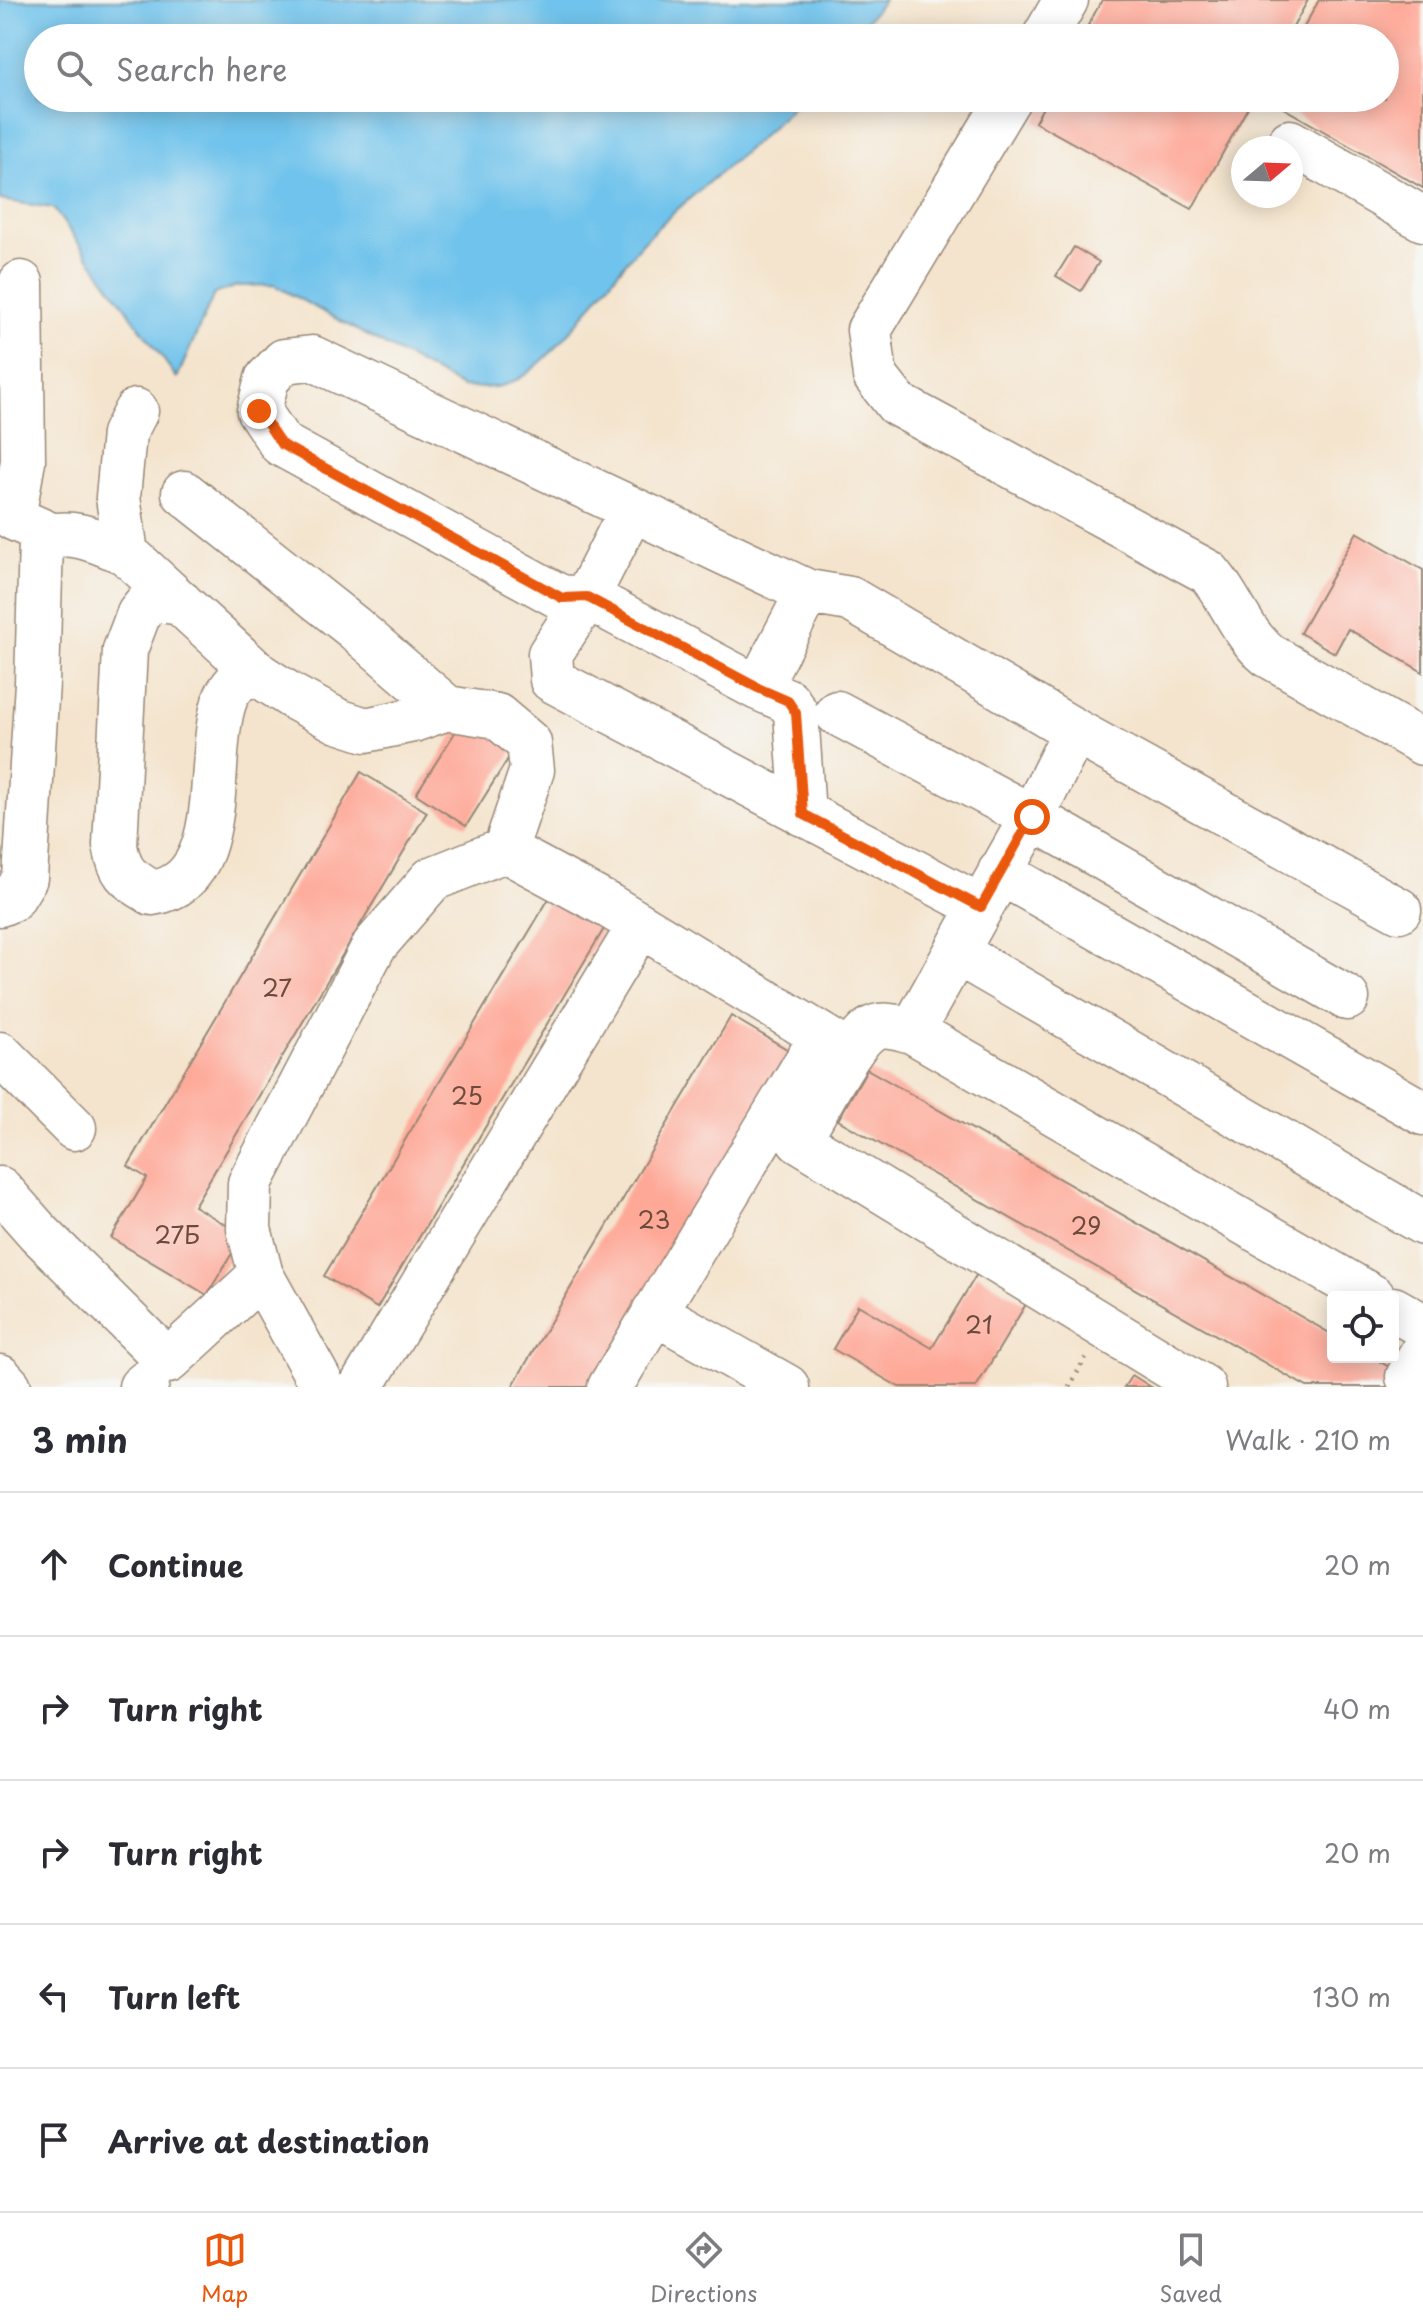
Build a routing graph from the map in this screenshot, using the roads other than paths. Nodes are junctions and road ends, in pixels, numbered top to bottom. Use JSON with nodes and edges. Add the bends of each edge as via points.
{"nodes":[{"id":1,"x":1066,"y":0,"type":"edge"},
{"id":2,"x":1052,"y":24,"type":"edge"},
{"id":3,"x":1001,"y":112,"type":"edge"},
{"id":4,"x":1303,"y":150,"type":"edge"},
{"id":5,"x":1423,"y":219,"type":"edge"},
{"id":6,"x":21,"y":283,"type":"dead end"},
{"id":7,"x":136,"y":411,"type":"dead end"},
{"id":8,"x":184,"y":493,"type":"dead end"},
{"id":9,"x":632,"y":509,"type":"junction"},
{"id":10,"x":21,"y":523,"type":"edge"},
{"id":11,"x":126,"y":553,"type":"junction"},
{"id":12,"x":808,"y":592,"type":"junction"},
{"id":13,"x":587,"y":597,"type":"junction"},
{"id":14,"x":181,"y":603,"type":"junction"},
{"id":15,"x":259,"y":675,"type":"junction"},
{"id":16,"x":758,"y":688,"type":"junction"},
{"id":17,"x":447,"y":708,"type":"junction"},
{"id":18,"x":837,"y":713,"type":"dead end"},
{"id":19,"x":1075,"y":731,"type":"junction"},
{"id":20,"x":1423,"y":743,"type":"edge"},
{"id":21,"x":803,"y":814,"type":"junction"},
{"id":22,"x":1032,"y":817,"type":"junction"},
{"id":23,"x":505,"y":850,"type":"junction"},
{"id":24,"x":990,"y":890,"type":"junction"},
{"id":25,"x":0,"y":904,"type":"edge"},
{"id":26,"x":1399,"y":910,"type":"dead end"},
{"id":27,"x":640,"y":925,"type":"junction"},
{"id":28,"x":956,"y":952,"type":"junction"},
{"id":29,"x":1347,"y":998,"type":"dead end"},
{"id":30,"x":912,"y":1031,"type":"junction"},
{"id":31,"x":836,"y":1044,"type":"junction"},
{"id":32,"x":0,"y":1054,"type":"edge"},
{"id":33,"x":1423,"y":1113,"type":"edge"},
{"id":34,"x":74,"y":1128,"type":"dead end"},
{"id":35,"x":0,"y":1189,"type":"edge"},
{"id":36,"x":1423,"y":1223,"type":"edge"},
{"id":37,"x":261,"y":1275,"type":"junction"},
{"id":38,"x":1363,"y":1291,"type":"edge"},
{"id":39,"x":654,"y":1312,"type":"junction"},
{"id":40,"x":1399,"y":1312,"type":"edge"},
{"id":41,"x":1423,"y":1326,"type":"edge"},
{"id":42,"x":0,"y":1377,"type":"edge"},
{"id":43,"x":152,"y":1379,"type":"edge"},
{"id":44,"x":759,"y":1380,"type":"edge"},
{"id":45,"x":9,"y":1387,"type":"edge"},
{"id":46,"x":323,"y":1387,"type":"edge"},
{"id":47,"x":361,"y":1387,"type":"edge"},
{"id":48,"x":610,"y":1387,"type":"edge"},
{"id":49,"x":1203,"y":1387,"type":"edge"}],
"edges":[{"from":1,"to":2,"type":"street"},
{"from":3,"to":20,"type":"street","via":[[869,330],[875,376],[897,404],[1208,572],[1255,645]]},
{"from":4,"to":5,"type":"street"},
{"from":6,"to":10,"type":"street"},
{"from":7,"to":11,"type":"street","via":[[124,434],[118,497]]},
{"from":8,"to":17,"type":"street"},
{"from":9,"to":12,"type":"street"},
{"from":9,"to":13,"type":"street"},
{"from":9,"to":13,"type":"street","via":[[312,358],[284,361],[267,379],[259,411],[281,444],[562,598]]},
{"from":10,"to":11,"type":"street","via":[[99,541]]},
{"from":10,"to":25,"type":"street","via":[[41,540],[37,683],[25,878],[12,899]]},
{"from":11,"to":14,"type":"street"},
{"from":12,"to":16,"type":"street"},
{"from":12,"to":19,"type":"street","via":[[850,599]]},
{"from":13,"to":16,"type":"street"},
{"from":13,"to":21,"type":"street","via":[[550,654],[552,680]]},
{"from":14,"to":15,"type":"street"},
{"from":14,"to":15,"type":"street","via":[[147,603],[125,650],[115,845],[125,876],[152,893],[180,884],[203,851],[226,697],[241,677]]},
{"from":15,"to":17,"type":"street","via":[[338,721],[366,730]]},
{"from":16,"to":21,"type":"street","via":[[788,701],[796,713]]},
{"from":17,"to":23,"type":"street","via":[[497,716],[529,743],[532,770]]},
{"from":18,"to":22,"type":"street"},
{"from":19,"to":22,"type":"street"},
{"from":19,"to":26,"type":"street"},
{"from":21,"to":24,"type":"street"},
{"from":22,"to":24,"type":"street"},
{"from":22,"to":29,"type":"street"},
{"from":23,"to":27,"type":"street"},
{"from":23,"to":37,"type":"street","via":[[432,879],[374,946],[250,1183],[249,1229]]},
{"from":24,"to":28,"type":"street"},
{"from":24,"to":33,"type":"street"},
{"from":27,"to":31,"type":"street"},
{"from":27,"to":47,"type":"street"},
{"from":28,"to":30,"type":"street"},
{"from":28,"to":36,"type":"street"},
{"from":30,"to":31,"type":"street","via":[[887,1025]]},
{"from":30,"to":38,"type":"street"},
{"from":31,"to":39,"type":"street"},
{"from":31,"to":49,"type":"street","via":[[799,1140]]},
{"from":32,"to":34,"type":"street"},
{"from":35,"to":43,"type":"street"},
{"from":37,"to":43,"type":"street"},
{"from":37,"to":46,"type":"street"},
{"from":39,"to":44,"type":"street"},
{"from":39,"to":48,"type":"street"},
{"from":40,"to":41,"type":"street"},
{"from":42,"to":45,"type":"street"}]}
